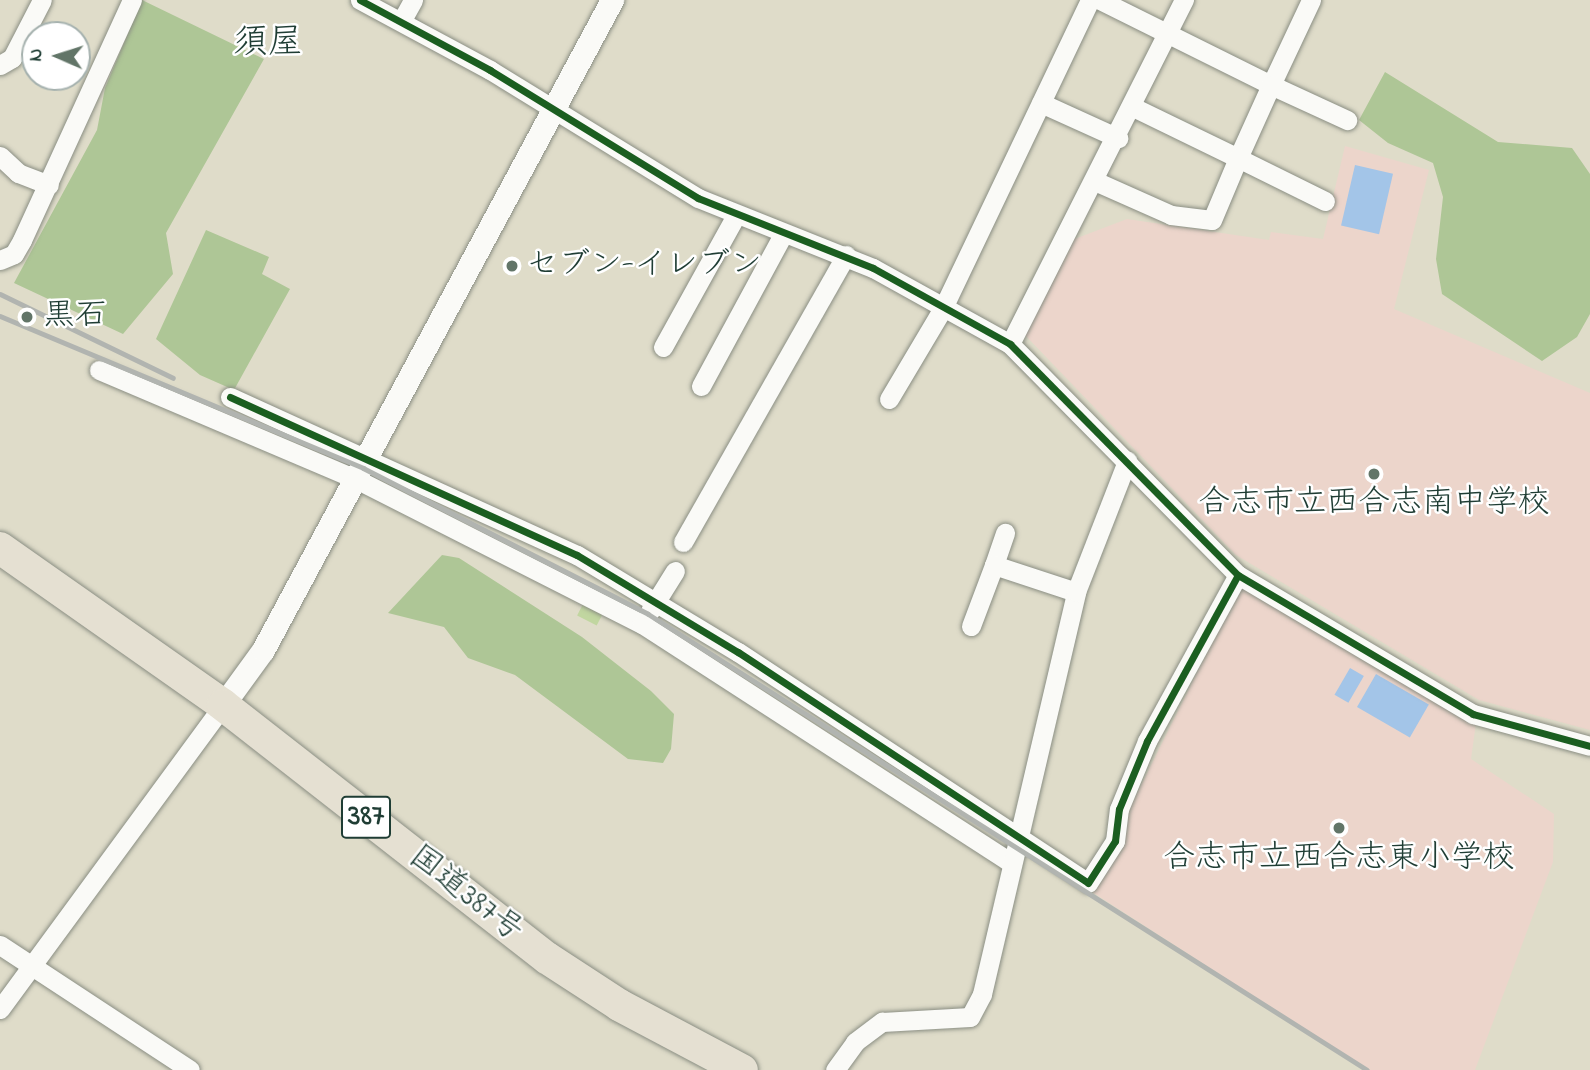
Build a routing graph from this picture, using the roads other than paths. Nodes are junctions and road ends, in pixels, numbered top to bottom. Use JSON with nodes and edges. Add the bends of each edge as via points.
{"nodes":[{"id":1,"x":42,"y":0,"type":"edge"},
{"id":2,"x":132,"y":0,"type":"edge"},
{"id":3,"x":360,"y":0,"type":"edge"},
{"id":4,"x":414,"y":0,"type":"edge"},
{"id":5,"x":612,"y":0,"type":"edge"},
{"id":6,"x":1090,"y":0,"type":"edge"},
{"id":7,"x":1101,"y":0,"type":"edge"},
{"id":8,"x":1184,"y":0,"type":"edge"},
{"id":9,"x":1311,"y":0,"type":"edge"},
{"id":10,"x":402,"y":20,"type":"junction"},
{"id":11,"x":1168,"y":34,"type":"junction"},
{"id":12,"x":0,"y":65,"type":"edge"},
{"id":13,"x":1271,"y":85,"type":"junction"},
{"id":14,"x":1041,"y":103,"type":"junction"},
{"id":15,"x":1133,"y":107,"type":"junction"},
{"id":16,"x":555,"y":113,"type":"junction"},
{"id":17,"x":1347,"y":120,"type":"dead end"},
{"id":18,"x":1118,"y":138,"type":"junction"},
{"id":19,"x":0,"y":156,"type":"edge"},
{"id":20,"x":1238,"y":158,"type":"junction"},
{"id":21,"x":1097,"y":181,"type":"junction"},
{"id":22,"x":49,"y":185,"type":"junction"},
{"id":23,"x":1325,"y":201,"type":"dead end"},
{"id":24,"x":735,"y":217,"type":"junction"},
{"id":25,"x":782,"y":236,"type":"junction"},
{"id":26,"x":846,"y":256,"type":"junction"},
{"id":27,"x":0,"y":260,"type":"edge"},
{"id":28,"x":943,"y":308,"type":"junction"},
{"id":29,"x":1010,"y":344,"type":"junction"},
{"id":30,"x":663,"y":347,"type":"dead end"},
{"id":31,"x":99,"y":370,"type":"dead end"},
{"id":32,"x":701,"y":386,"type":"dead end"},
{"id":33,"x":230,"y":397,"type":"dead end"},
{"id":34,"x":889,"y":399,"type":"dead end"},
{"id":35,"x":368,"y":459,"type":"junction"},
{"id":36,"x":1127,"y":461,"type":"junction"},
{"id":37,"x":356,"y":479,"type":"junction"},
{"id":38,"x":1005,"y":533,"type":"dead end"},
{"id":39,"x":683,"y":542,"type":"dead end"},
{"id":40,"x":0,"y":548,"type":"edge"},
{"id":41,"x":994,"y":565,"type":"junction"},
{"id":42,"x":675,"y":571,"type":"dead end"},
{"id":43,"x":1238,"y":575,"type":"junction"},
{"id":44,"x":1076,"y":592,"type":"junction"},
{"id":45,"x":656,"y":601,"type":"junction"},
{"id":46,"x":642,"y":624,"type":"junction"},
{"id":47,"x":971,"y":626,"type":"dead end"},
{"id":48,"x":223,"y":705,"type":"junction"},
{"id":49,"x":1590,"y":746,"type":"edge"},
{"id":50,"x":1017,"y":835,"type":"junction"},
{"id":51,"x":1009,"y":861,"type":"junction"},
{"id":52,"x":0,"y":945,"type":"edge"},
{"id":53,"x":32,"y":966,"type":"junction"},
{"id":54,"x":0,"y":1009,"type":"edge"},
{"id":55,"x":190,"y":1070,"type":"edge"},
{"id":56,"x":742,"y":1070,"type":"edge"},
{"id":57,"x":835,"y":1070,"type":"edge"}],
"edges":[{"from":1,"to":12,"type":"street","via":[[12,58]]},
{"from":2,"to":22,"type":"street"},
{"from":3,"to":10,"type":"street"},
{"from":4,"to":10,"type":"street"},
{"from":5,"to":16,"type":"street"},
{"from":6,"to":14,"type":"street"},
{"from":7,"to":11,"type":"street"},
{"from":8,"to":11,"type":"street"},
{"from":9,"to":13,"type":"street"},
{"from":10,"to":16,"type":"street"},
{"from":11,"to":13,"type":"street"},
{"from":11,"to":15,"type":"street"},
{"from":13,"to":17,"type":"street"},
{"from":13,"to":20,"type":"street"},
{"from":14,"to":18,"type":"street"},
{"from":14,"to":28,"type":"street"},
{"from":15,"to":18,"type":"street"},
{"from":15,"to":20,"type":"street"},
{"from":16,"to":24,"type":"street"},
{"from":16,"to":35,"type":"street"},
{"from":18,"to":21,"type":"street"},
{"from":19,"to":22,"type":"street","via":[[18,173]]},
{"from":20,"to":21,"type":"street","via":[[1212,220],[1171,215]]},
{"from":20,"to":23,"type":"street"},
{"from":21,"to":29,"type":"street"},
{"from":22,"to":27,"type":"street","via":[[14,254]]},
{"from":24,"to":25,"type":"street"},
{"from":24,"to":30,"type":"street"},
{"from":25,"to":26,"type":"street"},
{"from":25,"to":32,"type":"street"},
{"from":26,"to":28,"type":"street"},
{"from":26,"to":39,"type":"street"},
{"from":28,"to":29,"type":"street"},
{"from":28,"to":34,"type":"street"},
{"from":29,"to":36,"type":"street"},
{"from":31,"to":37,"type":"street"},
{"from":33,"to":35,"type":"street"},
{"from":35,"to":37,"type":"street"},
{"from":35,"to":45,"type":"street","via":[[577,555]]},
{"from":36,"to":43,"type":"street"},
{"from":36,"to":44,"type":"street"},
{"from":37,"to":46,"type":"street"},
{"from":37,"to":48,"type":"street","via":[[263,650]]},
{"from":38,"to":41,"type":"street"},
{"from":40,"to":48,"type":"highway","name":"国道387号","number":"387"},
{"from":41,"to":44,"type":"street"},
{"from":41,"to":47,"type":"street"},
{"from":42,"to":45,"type":"street"},
{"from":43,"to":49,"type":"street","via":[[1474,714]]},
{"from":43,"to":50,"type":"street","via":[[1147,741],[1119,809],[1115,841],[1088,883]]},
{"from":44,"to":50,"type":"street"},
{"from":45,"to":46,"type":"street"},
{"from":45,"to":50,"type":"street"},
{"from":46,"to":51,"type":"street"},
{"from":48,"to":53,"type":"street"},
{"from":48,"to":56,"type":"highway","name":"国道387号","number":"387","via":[[547,958],[619,1005]]},
{"from":50,"to":51,"type":"street"},
{"from":51,"to":57,"type":"street","via":[[982,994],[970,1017],[882,1022],[855,1042]]},
{"from":52,"to":53,"type":"street"},
{"from":53,"to":54,"type":"street"},
{"from":53,"to":55,"type":"street"}]}
